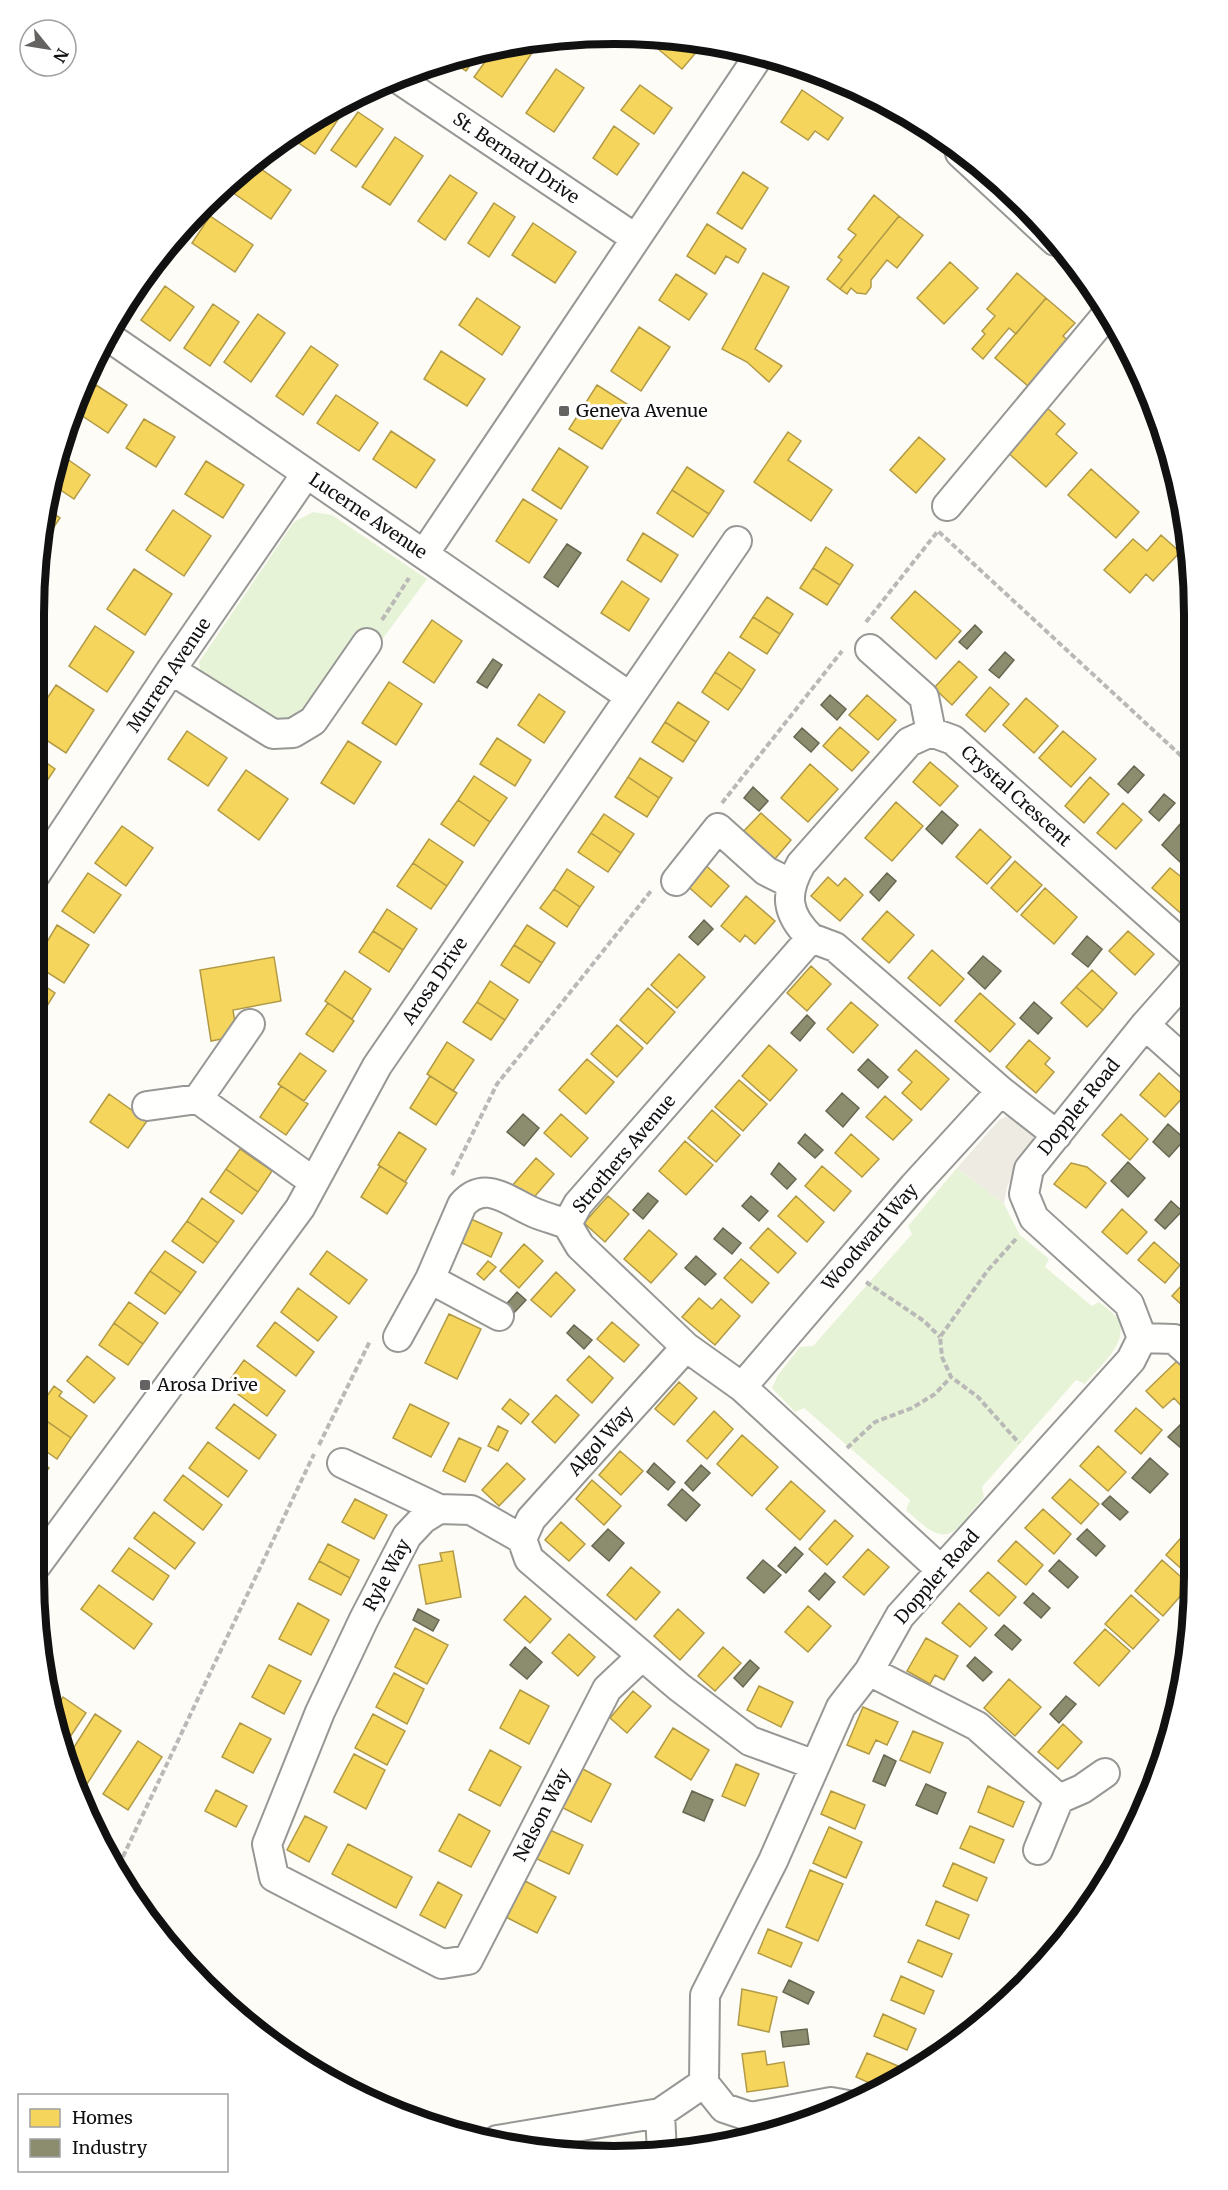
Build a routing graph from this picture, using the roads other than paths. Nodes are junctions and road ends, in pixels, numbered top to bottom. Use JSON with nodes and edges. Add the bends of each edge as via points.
{"nodes":[{"id":1,"x":755,"y":61,"type":"edge"},
{"id":2,"x":406,"y":83,"type":"edge"},
{"id":3,"x":635,"y":238,"type":"junction"},
{"id":4,"x":1102,"y":320,"type":"edge"},
{"id":5,"x":114,"y":340,"type":"edge"},
{"id":6,"x":306,"y":474,"type":"junction"},
{"id":7,"x":947,"y":506,"type":"dead end"},
{"id":8,"x":737,"y":541,"type":"dead end"},
{"id":9,"x":424,"y":554,"type":"junction"},
{"id":10,"x":859,"y":641,"type":"road end"},
{"id":11,"x":367,"y":643,"type":"road end"},
{"id":12,"x":171,"y":670,"type":"junction"},
{"id":13,"x":629,"y":696,"type":"junction"},
{"id":14,"x":932,"y":732,"type":"junction"},
{"id":15,"x":44,"y":862,"type":"edge"},
{"id":16,"x":790,"y":883,"type":"junction"},
{"id":17,"x":665,"y":885,"type":"road end"},
{"id":18,"x":811,"y":938,"type":"junction"},
{"id":19,"x":1184,"y":945,"type":"edge"},
{"id":20,"x":1184,"y":981,"type":"edge"},
{"id":21,"x":250,"y":1024,"type":"dead end"},
{"id":22,"x":1145,"y":1025,"type":"junction"},
{"id":23,"x":1184,"y":1060,"type":"edge"},
{"id":24,"x":1001,"y":1091,"type":"junction"},
{"id":25,"x":198,"y":1098,"type":"junction"},
{"id":26,"x":147,"y":1106,"type":"dead end"},
{"id":27,"x":1057,"y":1135,"type":"junction"},
{"id":28,"x":314,"y":1182,"type":"junction"},
{"id":29,"x":567,"y":1224,"type":"junction"},
{"id":30,"x":430,"y":1279,"type":"junction"},
{"id":31,"x":499,"y":1316,"type":"dead end"},
{"id":32,"x":385,"y":1337,"type":"road end"},
{"id":33,"x":1142,"y":1338,"type":"junction"},
{"id":34,"x":686,"y":1347,"type":"junction"},
{"id":35,"x":1184,"y":1348,"type":"edge"},
{"id":36,"x":742,"y":1387,"type":"junction"},
{"id":37,"x":342,"y":1463,"type":"dead end"},
{"id":38,"x":439,"y":1509,"type":"junction"},
{"id":39,"x":522,"y":1539,"type":"junction"},
{"id":40,"x":44,"y":1555,"type":"edge"},
{"id":41,"x":941,"y":1570,"type":"junction"},
{"id":42,"x":642,"y":1656,"type":"junction"},
{"id":43,"x":869,"y":1671,"type":"junction"},
{"id":44,"x":815,"y":1765,"type":"junction"},
{"id":45,"x":1105,"y":1773,"type":"dead end"},
{"id":46,"x":1059,"y":1799,"type":"junction"},
{"id":47,"x":1038,"y":1850,"type":"dead end"},
{"id":48,"x":442,"y":1964,"type":"joint"},
{"id":49,"x":704,"y":2083,"type":"junction"},
{"id":50,"x":833,"y":2102,"type":"edge"},
{"id":51,"x":660,"y":2113,"type":"junction"},
{"id":52,"x":512,"y":2137,"type":"edge"},
{"id":53,"x":662,"y":2144,"type":"edge"}],
"edges":[{"from":1,"to":3,"type":"street"},
{"from":2,"to":3,"type":"street","name":"St. Bernard Drive"},
{"from":3,"to":9,"type":"street"},
{"from":4,"to":7,"type":"street"},
{"from":5,"to":6,"type":"street","name":"Lucerne Avenue"},
{"from":6,"to":9,"type":"street","name":"Lucerne Avenue"},
{"from":6,"to":12,"type":"street","name":"Murren Avenue"},
{"from":8,"to":13,"type":"street","name":"Arosa Drive"},
{"from":9,"to":13,"type":"street","name":"Lucerne Avenue"},
{"from":10,"to":14,"type":"street","via":[[924,697]]},
{"from":11,"to":12,"type":"street","via":[[313,721],[293,733],[273,734]]},
{"from":12,"to":15,"type":"street","name":"Murren Avenue"},
{"from":13,"to":28,"type":"street","name":"Arosa Drive","via":[[377,1066]]},
{"from":14,"to":16,"type":"street","via":[[909,742],[801,864]]},
{"from":14,"to":19,"type":"street","name":"Crystal Crescent","via":[[953,740]]},
{"from":16,"to":17,"type":"street","via":[[766,871],[721,816]]},
{"from":16,"to":18,"type":"street","via":[[790,905],[797,925]]},
{"from":18,"to":24,"type":"street","via":[[835,947]]},
{"from":18,"to":29,"type":"street","name":"Strothers Avenue","via":[[578,1204]]},
{"from":20,"to":22,"type":"street","name":"Doppler Road"},
{"from":21,"to":25,"type":"street"},
{"from":22,"to":23,"type":"street"},
{"from":22,"to":27,"type":"street","name":"Doppler Road"},
{"from":24,"to":27,"type":"street"},
{"from":24,"to":36,"type":"street","name":"Woodward Way"},
{"from":25,"to":26,"type":"street"},
{"from":25,"to":28,"type":"street"},
{"from":27,"to":33,"type":"street","name":"Doppler Road","via":[[1029,1169],[1024,1194],[1034,1218],[1129,1304]]},
{"from":28,"to":40,"type":"street","name":"Arosa Drive","via":[[300,1208]]},
{"from":29,"to":30,"type":"street","via":[[534,1213],[493,1192],[474,1193],[462,1205]]},
{"from":29,"to":34,"type":"street","name":"Strothers Avenue","via":[[579,1245]]},
{"from":30,"to":31,"type":"street"},
{"from":30,"to":32,"type":"street"},
{"from":33,"to":35,"type":"street","via":[[1174,1339]]},
{"from":33,"to":41,"type":"street","name":"Doppler Road","via":[[1131,1360]]},
{"from":34,"to":36,"type":"street","name":"Strothers Avenue"},
{"from":34,"to":39,"type":"street","name":"Algol Way","via":[[531,1519]]},
{"from":36,"to":41,"type":"street","name":"Strothers Avenue"},
{"from":37,"to":38,"type":"street"},
{"from":38,"to":39,"type":"street","via":[[471,1510]]},
{"from":38,"to":48,"type":"street","name":"Ryle Way","via":[[407,1536],[363,1619],[267,1844],[274,1877]]},
{"from":39,"to":42,"type":"street","via":[[529,1559]]},
{"from":41,"to":43,"type":"street","name":"Doppler Road","via":[[900,1616]]},
{"from":42,"to":44,"type":"street","via":[[750,1741]]},
{"from":42,"to":48,"type":"street","name":"Nelson Way","via":[[607,1689],[468,1960]]},
{"from":43,"to":44,"type":"street","name":"Doppler Road","via":[[841,1707]]},
{"from":43,"to":46,"type":"street","via":[[977,1726]]},
{"from":44,"to":49,"type":"street","name":"Doppler Road","via":[[773,1861],[705,1995]]},
{"from":45,"to":46,"type":"street"},
{"from":46,"to":47,"type":"street"},
{"from":49,"to":50,"type":"street","via":[[724,2108],[751,2117]]},
{"from":49,"to":51,"type":"street"},
{"from":51,"to":52,"type":"street"},
{"from":51,"to":53,"type":"street"}]}
